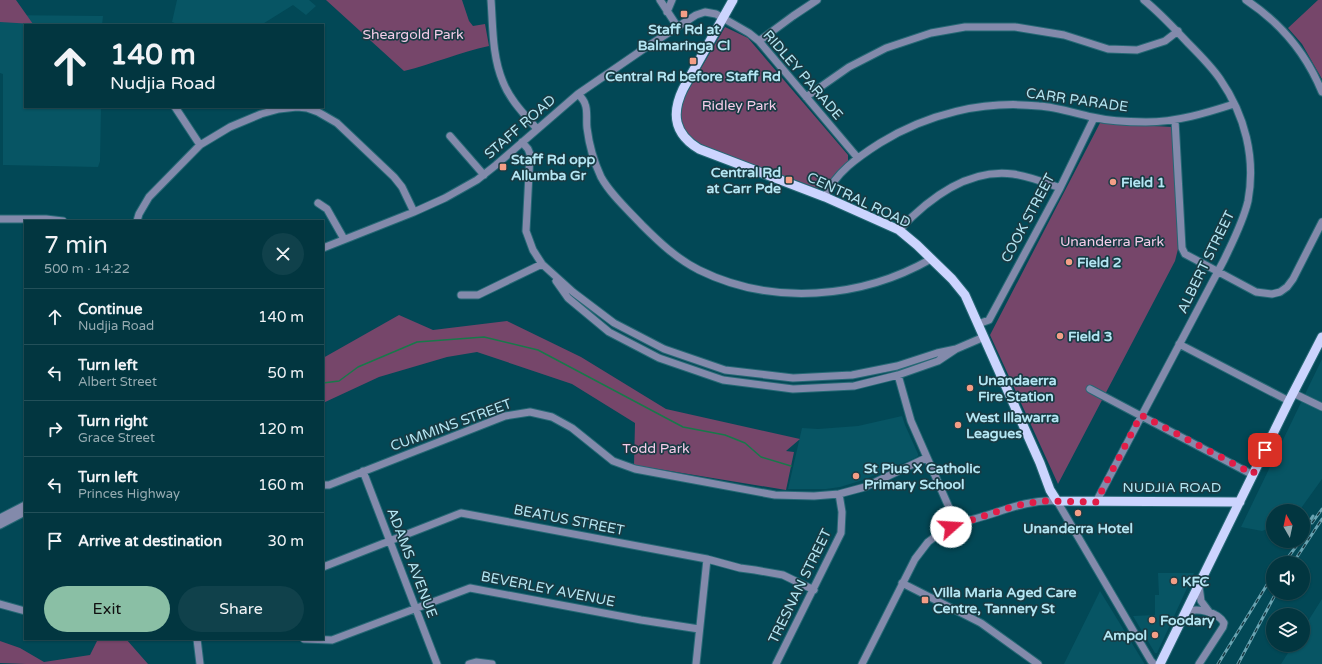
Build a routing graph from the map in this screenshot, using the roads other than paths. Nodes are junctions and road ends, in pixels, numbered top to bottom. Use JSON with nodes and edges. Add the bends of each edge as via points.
{"nodes":[{"id":1,"x":491,"y":0,"type":"edge"},
{"id":2,"x":660,"y":0,"type":"edge"},
{"id":3,"x":672,"y":0,"type":"edge"},
{"id":4,"x":733,"y":0,"type":"edge"},
{"id":5,"x":817,"y":0,"type":"edge"},
{"id":6,"x":1144,"y":0,"type":"edge"},
{"id":7,"x":1246,"y":0,"type":"edge"},
{"id":8,"x":667,"y":12,"type":"junction"},
{"id":9,"x":722,"y":17,"type":"junction"},
{"id":10,"x":677,"y":26,"type":"junction"},
{"id":11,"x":1178,"y":31,"type":"junction"},
{"id":12,"x":759,"y":41,"type":"junction"},
{"id":13,"x":1322,"y":92,"type":"edge"},
{"id":14,"x":578,"y":94,"type":"junction"},
{"id":15,"x":806,"y":97,"type":"junction"},
{"id":16,"x":1234,"y":104,"type":"junction"},
{"id":17,"x":176,"y":108,"type":"edge"},
{"id":18,"x":288,"y":108,"type":"edge"},
{"id":19,"x":307,"y":108,"type":"edge"},
{"id":20,"x":1094,"y":118,"type":"junction"},
{"id":21,"x":1175,"y":120,"type":"junction"},
{"id":22,"x":537,"y":129,"type":"junction"},
{"id":23,"x":450,"y":136,"type":"dead end"},
{"id":24,"x":522,"y":142,"type":"junction"},
{"id":25,"x":200,"y":145,"type":"junction"},
{"id":26,"x":857,"y":157,"type":"junction"},
{"id":27,"x":484,"y":175,"type":"junction"},
{"id":28,"x":1060,"y":188,"type":"junction"},
{"id":29,"x":824,"y":197,"type":"junction"},
{"id":30,"x":318,"y":203,"type":"dead end"},
{"id":31,"x":414,"y":212,"type":"junction"},
{"id":32,"x":0,"y":219,"type":"edge"},
{"id":33,"x":30,"y":220,"type":"edge"},
{"id":34,"x":137,"y":220,"type":"edge"},
{"id":35,"x":1322,"y":222,"type":"edge"},
{"id":36,"x":899,"y":230,"type":"junction"},
{"id":37,"x":344,"y":239,"type":"junction"},
{"id":38,"x":324,"y":248,"type":"edge"},
{"id":39,"x":931,"y":259,"type":"junction"},
{"id":40,"x":542,"y":264,"type":"junction"},
{"id":41,"x":549,"y":272,"type":"junction"},
{"id":42,"x":1217,"y":272,"type":"junction"},
{"id":43,"x":461,"y":295,"type":"dead end"},
{"id":44,"x":978,"y":324,"type":"junction"},
{"id":45,"x":1322,"y":336,"type":"edge"},
{"id":46,"x":984,"y":337,"type":"junction"},
{"id":47,"x":1179,"y":344,"type":"junction"},
{"id":48,"x":956,"y":349,"type":"junction"},
{"id":49,"x":898,"y":375,"type":"junction"},
{"id":50,"x":1090,"y":389,"type":"dead end"},
{"id":51,"x":1291,"y":397,"type":"junction"},
{"id":52,"x":1322,"y":407,"type":"edge"},
{"id":53,"x":1141,"y":415,"type":"junction"},
{"id":54,"x":926,"y":458,"type":"junction"},
{"id":55,"x":363,"y":472,"type":"junction"},
{"id":56,"x":1253,"y":474,"type":"junction"},
{"id":57,"x":324,"y":486,"type":"edge"},
{"id":58,"x":839,"y":494,"type":"junction"},
{"id":59,"x":1057,"y":501,"type":"junction"},
{"id":60,"x":1096,"y":502,"type":"junction"},
{"id":61,"x":1240,"y":502,"type":"junction"},
{"id":62,"x":24,"y":506,"type":"edge"},
{"id":63,"x":24,"y":513,"type":"edge"},
{"id":64,"x":0,"y":518,"type":"edge"},
{"id":65,"x":0,"y":525,"type":"edge"},
{"id":66,"x":957,"y":525,"type":"junction"},
{"id":67,"x":389,"y":541,"type":"junction"},
{"id":68,"x":707,"y":559,"type":"junction"},
{"id":69,"x":324,"y":567,"type":"edge"},
{"id":70,"x":902,"y":583,"type":"junction"},
{"id":71,"x":1199,"y":586,"type":"junction"},
{"id":72,"x":814,"y":590,"type":"junction"},
{"id":73,"x":0,"y":604,"type":"edge"},
{"id":74,"x":415,"y":608,"type":"junction"},
{"id":75,"x":24,"y":611,"type":"edge"},
{"id":76,"x":1186,"y":612,"type":"junction"},
{"id":77,"x":1210,"y":613,"type":"junction"},
{"id":78,"x":699,"y":629,"type":"junction"},
{"id":79,"x":197,"y":640,"type":"edge"},
{"id":80,"x":324,"y":640,"type":"edge"},
{"id":81,"x":1028,"y":661,"type":"edge"},
{"id":82,"x":200,"y":664,"type":"edge"},
{"id":83,"x":437,"y":664,"type":"edge"},
{"id":84,"x":469,"y":664,"type":"edge"},
{"id":85,"x":492,"y":664,"type":"edge"},
{"id":86,"x":696,"y":664,"type":"edge"},
{"id":87,"x":776,"y":664,"type":"edge"},
{"id":88,"x":862,"y":664,"type":"edge"},
{"id":89,"x":1038,"y":664,"type":"edge"},
{"id":90,"x":1154,"y":664,"type":"edge"},
{"id":91,"x":1160,"y":664,"type":"edge"},
{"id":92,"x":1199,"y":664,"type":"edge"}],
"edges":[{"from":1,"to":22,"type":"street","via":[[495,52],[503,82],[518,107]]},
{"from":2,"to":8,"type":"street"},
{"from":3,"to":8,"type":"street"},
{"from":4,"to":9,"type":"main road","name":"CENTRAL ROAD"},
{"from":5,"to":12,"type":"street"},
{"from":6,"to":11,"type":"street","name":"ALBERT STREET"},
{"from":7,"to":13,"type":"street","via":[[1267,15],[1298,47]]},
{"from":8,"to":10,"type":"street"},
{"from":9,"to":10,"type":"street","name":"STAFF ROAD","via":[[713,12],[705,12]]},
{"from":9,"to":12,"type":"street","name":"RIDLEY PARADE"},
{"from":9,"to":29,"type":"main road","name":"CENTRAL ROAD","via":[[682,88],[677,102],[676,119],[681,134],[698,149]]},
{"from":10,"to":14,"type":"street","name":"STAFF ROAD"},
{"from":11,"to":15,"type":"street","via":[[1165,41],[1137,50],[1108,49],[1064,35],[1015,27],[965,28],[931,33],[879,51],[849,67]]},
{"from":11,"to":16,"type":"street","name":"ALBERT STREET","via":[[1220,79]]},
{"from":12,"to":15,"type":"street","name":"RIDLEY PARADE"},
{"from":14,"to":22,"type":"street","name":"STAFF ROAD"},
{"from":14,"to":39,"type":"street","via":[[586,104],[586,128],[602,177],[622,204],[660,243],[698,269],[729,282],[758,290],[806,293],[850,289],[875,283],[900,275]]},
{"from":15,"to":26,"type":"street","name":"RIDLEY PARADE"},
{"from":16,"to":21,"type":"street","name":"CARR PARADE","via":[[1205,114]]},
{"from":16,"to":42,"type":"street","name":"ALBERT STREET","via":[[1245,128],[1250,158],[1248,201],[1242,222]]},
{"from":17,"to":25,"type":"street"},
{"from":18,"to":25,"type":"street","via":[[262,114],[230,127]]},
{"from":19,"to":31,"type":"street","via":[[337,123],[394,177]]},
{"from":20,"to":21,"type":"street","name":"CARR PARADE","via":[[1147,122]]},
{"from":20,"to":26,"type":"street","name":"CARR PARADE","via":[[1039,106],[991,104],[944,114],[897,132]]},
{"from":20,"to":28,"type":"street","name":"COOK STREET"},
{"from":21,"to":42,"type":"street","via":[[1182,248],[1185,254]]},
{"from":22,"to":24,"type":"street","name":"STAFF ROAD"},
{"from":23,"to":27,"type":"street"},
{"from":24,"to":27,"type":"street","name":"STAFF ROAD"},
{"from":24,"to":40,"type":"street","via":[[530,154],[526,231]]},
{"from":25,"to":34,"type":"street","via":[[149,197]]},
{"from":26,"to":29,"type":"street","name":"CARR PARADE","via":[[831,184]]},
{"from":27,"to":31,"type":"street","name":"STAFF ROAD","via":[[445,198]]},
{"from":28,"to":36,"type":"street","via":[[1012,174],[969,179],[933,199]]},
{"from":28,"to":44,"type":"street","name":"COOK STREET","via":[[989,320]]},
{"from":29,"to":36,"type":"main road","name":"CENTRAL ROAD"},
{"from":30,"to":37,"type":"street","via":[[327,209]]},
{"from":31,"to":37,"type":"street","name":"STAFF ROAD"},
{"from":32,"to":33,"type":"street"},
{"from":35,"to":42,"type":"street","via":[[1293,279],[1280,292],[1256,292]]},
{"from":36,"to":39,"type":"main road","name":"CENTRAL ROAD"},
{"from":37,"to":38,"type":"street","name":"STAFF ROAD"},
{"from":39,"to":44,"type":"main road","name":"CENTRAL ROAD","via":[[965,295]]},
{"from":40,"to":41,"type":"street"},
{"from":40,"to":43,"type":"street","via":[[478,295]]},
{"from":41,"to":48,"type":"street","via":[[614,323],[664,349],[725,370],[793,378],[852,375],[897,366]]},
{"from":41,"to":49,"type":"street","via":[[568,298],[609,332],[659,358],[723,380],[794,389],[854,386]]},
{"from":42,"to":47,"type":"street","name":"ALBERT STREET"},
{"from":44,"to":46,"type":"main road","name":"CENTRAL ROAD"},
{"from":45,"to":51,"type":"main road"},
{"from":46,"to":48,"type":"street"},
{"from":46,"to":59,"type":"main road","name":"CENTRAL ROAD"},
{"from":47,"to":51,"type":"street"},
{"from":47,"to":53,"type":"street","name":"ALBERT STREET"},
{"from":48,"to":49,"type":"street","via":[[938,361]]},
{"from":49,"to":54,"type":"street","via":[[911,421]]},
{"from":50,"to":53,"type":"street"},
{"from":51,"to":52,"type":"street"},
{"from":51,"to":56,"type":"main road"},
{"from":53,"to":56,"type":"street"},
{"from":53,"to":60,"type":"street","name":"ALBERT STREET"},
{"from":54,"to":58,"type":"street","name":"CUMMINS STREET","via":[[865,487]]},
{"from":54,"to":66,"type":"street"},
{"from":55,"to":57,"type":"street","name":"CUMMINS STREET"},
{"from":55,"to":58,"type":"street","name":"CUMMINS STREET","via":[[505,416],[530,412],[552,417],[572,428],[613,461],[635,469],[776,495]]},
{"from":55,"to":67,"type":"street","name":"ADAMS AVENUE"},
{"from":56,"to":61,"type":"main road"},
{"from":58,"to":72,"type":"street","name":"TRESNAN STREET","via":[[842,512],[841,532]]},
{"from":59,"to":60,"type":"main road","name":"NUDJIA ROAD"},
{"from":59,"to":66,"type":"street","via":[[1028,503]]},
{"from":59,"to":90,"type":"street","name":"CENTRAL ROAD"},
{"from":60,"to":61,"type":"main road","name":"NUDJIA ROAD"},
{"from":61,"to":71,"type":"main road"},
{"from":62,"to":64,"type":"street"},
{"from":63,"to":65,"type":"street"},
{"from":66,"to":70,"type":"street","via":[[928,542]]},
{"from":67,"to":68,"type":"street","name":"BEATUS STREET","via":[[461,514]]},
{"from":67,"to":69,"type":"street","name":"BEATUS STREET"},
{"from":67,"to":74,"type":"street","name":"ADAMS AVENUE"},
{"from":68,"to":72,"type":"street","name":"BEATUS STREET","via":[[740,568],[783,575]]},
{"from":68,"to":78,"type":"street"},
{"from":70,"to":81,"type":"street","via":[[980,623]]},
{"from":70,"to":88,"type":"street"},
{"from":71,"to":76,"type":"main road"},
{"from":71,"to":77,"type":"street","via":[[1201,601]]},
{"from":72,"to":87,"type":"street","name":"TRESNAN STREET"},
{"from":73,"to":75,"type":"street"},
{"from":74,"to":78,"type":"street","name":"BEVERLEY AVENUE","via":[[470,588]]},
{"from":74,"to":80,"type":"street","name":"BEVERLEY AVENUE","via":[[332,640]]},
{"from":74,"to":83,"type":"street","name":"ADAMS AVENUE"},
{"from":76,"to":77,"type":"street","via":[[1195,609]]},
{"from":76,"to":91,"type":"main road"},
{"from":77,"to":92,"type":"street","via":[[1222,620],[1224,625]]},
{"from":78,"to":86,"type":"street"},
{"from":79,"to":82,"type":"street"},
{"from":81,"to":89,"type":"street"},
{"from":84,"to":85,"type":"street"}]}
